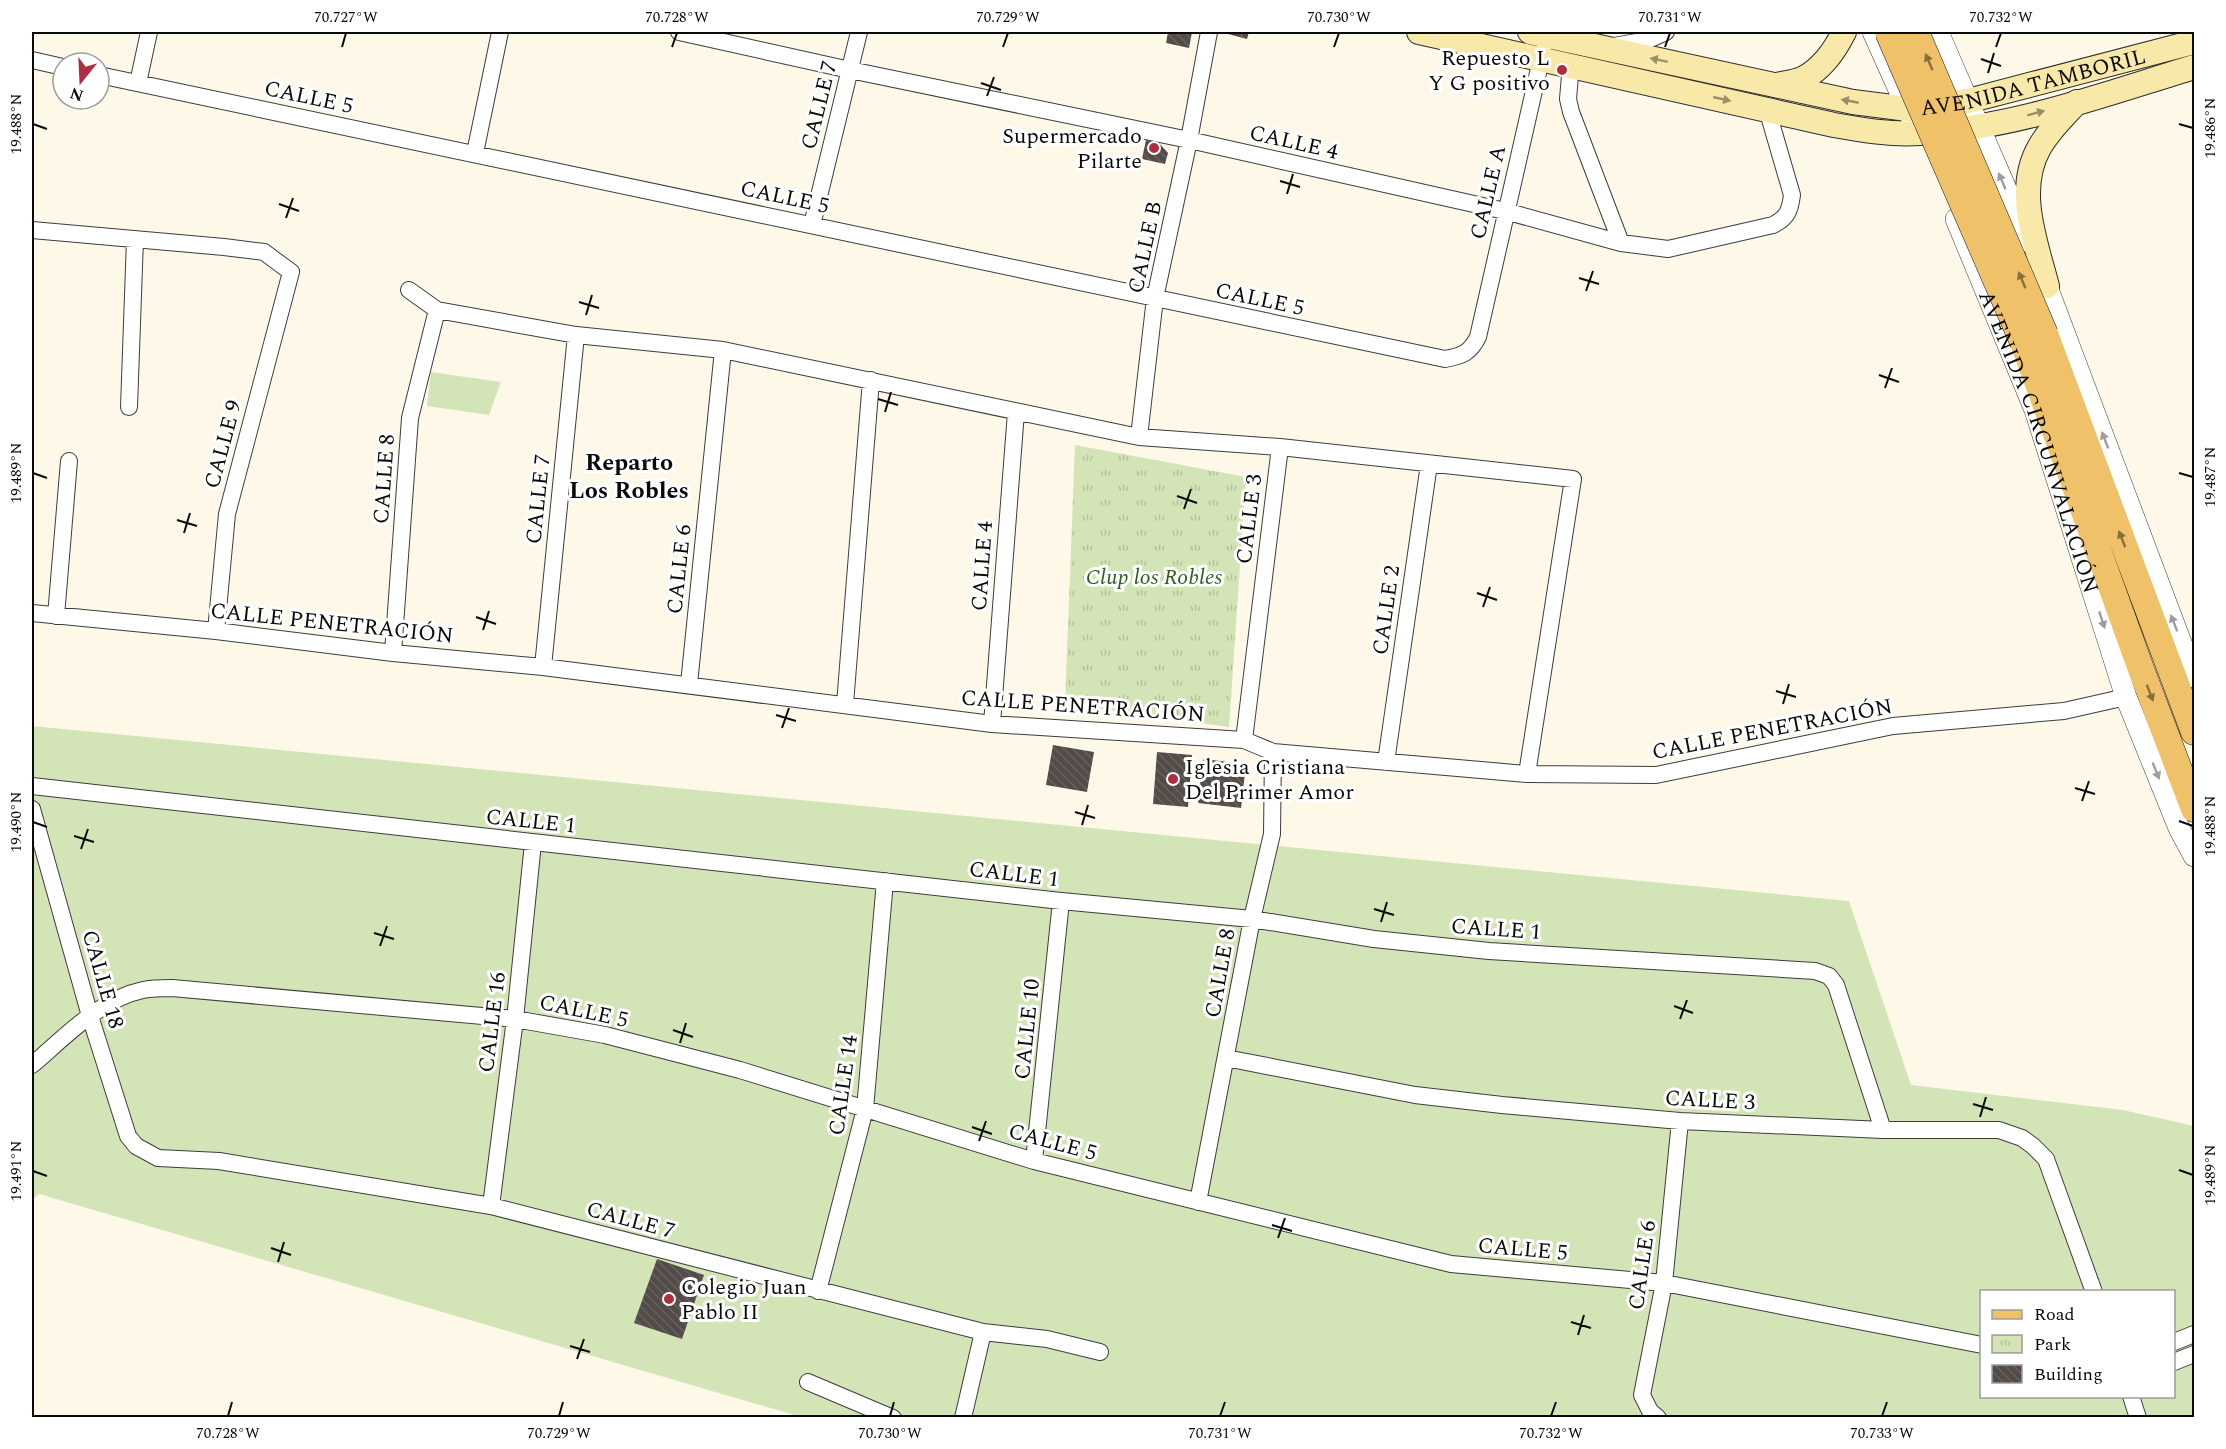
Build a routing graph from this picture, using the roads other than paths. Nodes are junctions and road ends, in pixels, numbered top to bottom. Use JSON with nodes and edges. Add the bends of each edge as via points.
{"nodes":[{"id":1,"x":149,"y":32,"type":"edge"},
{"id":2,"x":500,"y":32,"type":"edge"},
{"id":3,"x":679,"y":32,"type":"edge"},
{"id":4,"x":859,"y":32,"type":"edge"},
{"id":5,"x":1209,"y":32,"type":"edge"},
{"id":6,"x":1419,"y":32,"type":"edge"},
{"id":7,"x":1666,"y":32,"type":"edge"},
{"id":8,"x":1844,"y":32,"type":"edge"},
{"id":9,"x":1873,"y":32,"type":"edge"},
{"id":10,"x":1888,"y":32,"type":"edge"},
{"id":11,"x":1916,"y":32,"type":"edge"},
{"id":12,"x":1938,"y":32,"type":"edge"},
{"id":13,"x":1541,"y":39,"type":"edge"},
{"id":14,"x":2194,"y":42,"type":"edge"},
{"id":15,"x":1605,"y":48,"type":"junction"},
{"id":16,"x":32,"y":60,"type":"edge"},
{"id":17,"x":51,"y":64,"type":"edge"},
{"id":18,"x":1571,"y":64,"type":"junction"},
{"id":19,"x":2194,"y":67,"type":"edge"},
{"id":20,"x":850,"y":70,"type":"junction"},
{"id":21,"x":111,"y":77,"type":"edge"},
{"id":22,"x":138,"y":83,"type":"junction"},
{"id":23,"x":1774,"y":85,"type":"junction"},
{"id":24,"x":1968,"y":101,"type":"junction"},
{"id":25,"x":2077,"y":102,"type":"junction"},
{"id":26,"x":1767,"y":109,"type":"junction"},
{"id":27,"x":1908,"y":109,"type":"junction"},
{"id":28,"x":1979,"y":126,"type":"junction"},
{"id":29,"x":1919,"y":133,"type":"junction"},
{"id":30,"x":1189,"y":140,"type":"junction"},
{"id":31,"x":475,"y":153,"type":"junction"},
{"id":32,"x":1505,"y":212,"type":"junction"},
{"id":33,"x":812,"y":225,"type":"junction"},
{"id":34,"x":32,"y":230,"type":"edge"},
{"id":35,"x":135,"y":239,"type":"junction"},
{"id":36,"x":1621,"y":243,"type":"junction"},
{"id":37,"x":2048,"y":286,"type":"junction"},
{"id":38,"x":408,"y":290,"type":"dead end"},
{"id":39,"x":1155,"y":298,"type":"junction"},
{"id":40,"x":437,"y":310,"type":"junction"},
{"id":41,"x":576,"y":335,"type":"junction"},
{"id":42,"x":2034,"y":338,"type":"junction"},
{"id":43,"x":723,"y":350,"type":"junction"},
{"id":44,"x":1461,"y":357,"type":"joint"},
{"id":45,"x":871,"y":380,"type":"junction"},
{"id":46,"x":129,"y":407,"type":"dead end"},
{"id":47,"x":1016,"y":412,"type":"junction"},
{"id":48,"x":1139,"y":437,"type":"junction"},
{"id":49,"x":1280,"y":447,"type":"junction"},
{"id":50,"x":69,"y":461,"type":"dead end"},
{"id":51,"x":1429,"y":464,"type":"junction"},
{"id":52,"x":32,"y":613,"type":"edge"},
{"id":53,"x":56,"y":616,"type":"junction"},
{"id":54,"x":216,"y":631,"type":"junction"},
{"id":55,"x":393,"y":653,"type":"junction"},
{"id":56,"x":543,"y":667,"type":"junction"},
{"id":57,"x":2194,"y":677,"type":"edge"},
{"id":58,"x":689,"y":684,"type":"junction"},
{"id":59,"x":2126,"y":697,"type":"junction"},
{"id":60,"x":845,"y":704,"type":"junction"},
{"id":61,"x":992,"y":724,"type":"junction"},
{"id":62,"x":2194,"y":732,"type":"edge"},
{"id":63,"x":1244,"y":740,"type":"junction"},
{"id":64,"x":1273,"y":752,"type":"junction"},
{"id":65,"x":1386,"y":762,"type":"junction"},
{"id":66,"x":1527,"y":774,"type":"junction"},
{"id":67,"x":32,"y":786,"type":"edge"},
{"id":68,"x":32,"y":808,"type":"edge"},
{"id":69,"x":2194,"y":809,"type":"edge"},
{"id":70,"x":533,"y":843,"type":"junction"},
{"id":71,"x":2194,"y":855,"type":"edge"},
{"id":72,"x":885,"y":880,"type":"junction"},
{"id":73,"x":1061,"y":901,"type":"junction"},
{"id":74,"x":1252,"y":919,"type":"junction"},
{"id":75,"x":90,"y":1016,"type":"junction"},
{"id":76,"x":515,"y":1019,"type":"junction"},
{"id":77,"x":1226,"y":1058,"type":"junction"},
{"id":78,"x":32,"y":1065,"type":"edge"},
{"id":79,"x":866,"y":1109,"type":"junction"},
{"id":80,"x":1680,"y":1121,"type":"junction"},
{"id":81,"x":1883,"y":1130,"type":"junction"},
{"id":82,"x":146,"y":1154,"type":"joint"},
{"id":83,"x":1034,"y":1161,"type":"junction"},
{"id":84,"x":1198,"y":1202,"type":"junction"},
{"id":85,"x":491,"y":1206,"type":"junction"},
{"id":86,"x":1664,"y":1283,"type":"junction"},
{"id":87,"x":2093,"y":1290,"type":"edge"},
{"id":88,"x":818,"y":1291,"type":"junction"},
{"id":89,"x":983,"y":1332,"type":"junction"},
{"id":90,"x":2194,"y":1334,"type":"edge"},
{"id":91,"x":2175,"y":1342,"type":"edge"},
{"id":92,"x":1980,"y":1345,"type":"edge"},
{"id":93,"x":1100,"y":1352,"type":"dead end"},
{"id":94,"x":2194,"y":1354,"type":"edge"},
{"id":95,"x":2175,"y":1362,"type":"edge"},
{"id":96,"x":808,"y":1382,"type":"dead end"},
{"id":97,"x":2132,"y":1398,"type":"edge"},
{"id":98,"x":1654,"y":1414,"type":"edge"},
{"id":99,"x":893,"y":1418,"type":"edge"},
{"id":100,"x":963,"y":1418,"type":"edge"},
{"id":101,"x":2138,"y":1418,"type":"edge"}],
"edges":[{"from":1,"to":22,"type":"street"},
{"from":2,"to":31,"type":"street"},
{"from":3,"to":20,"type":"street","name":"CALLE 4"},
{"from":4,"to":20,"type":"street","name":"CALLE 7"},
{"from":5,"to":30,"type":"street","name":"CALLE B"},
{"from":6,"to":13,"type":"main road"},
{"from":7,"to":15,"type":"street"},
{"from":8,"to":23,"type":"main road","via":[[1835,50],[1820,66],[1803,78]]},
{"from":9,"to":27,"type":"street","name":"AVENIDA CIRCUNVALACIÓN"},
{"from":10,"to":42,"type":"main road","name":"AVENIDA CIRCUNVALACIÓN","bridge":true},
{"from":42,"to":11,"type":"main road","name":"AVENIDA CIRCUNVALACIÓN","one_way":true,"bridge":true},
{"from":12,"to":24,"type":"street"},
{"from":13,"to":15,"type":"main road","name":"AVENIDA TAMBORIL"},
{"from":13,"to":18,"type":"main road","name":"AVENIDA TAMBORIL"},
{"from":13,"to":32,"type":"street","name":"CALLE A"},
{"from":14,"to":24,"type":"main road","name":"AVENIDA TAMBORIL"},
{"from":23,"to":15,"type":"main road","name":"AVENIDA TAMBORIL","one_way":true},
{"from":16,"to":17,"type":"street"},
{"from":18,"to":26,"type":"main road","name":"AVENIDA TAMBORIL","one_way":true},
{"from":18,"to":36,"type":"street","via":[[1570,112]]},
{"from":19,"to":25,"type":"main road","name":"AVENIDA TAMBORIL"},
{"from":20,"to":30,"type":"street","name":"CALLE 4"},
{"from":20,"to":33,"type":"street","name":"CALLE 7"},
{"from":21,"to":22,"type":"street","name":"CALLE 5"},
{"from":22,"to":31,"type":"street","name":"CALLE 5"},
{"from":27,"to":23,"type":"main road","name":"AVENIDA TAMBORIL","one_way":true},
{"from":24,"to":27,"type":"main road","name":"AVENIDA TAMBORIL"},
{"from":24,"to":28,"type":"street"},
{"from":28,"to":25,"type":"main road","name":"AVENIDA TAMBORIL","one_way":true},
{"from":25,"to":37,"type":"main road","via":[[2038,149],[2030,173],[2031,225]]},
{"from":26,"to":29,"type":"main road","name":"AVENIDA TAMBORIL","via":[[1875,132]]},
{"from":26,"to":36,"type":"street","name":"CALLE 4","via":[[1792,195],[1785,219],[1668,249]]},
{"from":27,"to":29,"type":"street","name":"AVENIDA CIRCUNVALACIÓN"},
{"from":28,"to":29,"type":"main road","name":"AVENIDA TAMBORIL"},
{"from":37,"to":28,"type":"street","one_way":true},
{"from":29,"to":59,"type":"street","name":"AVENIDA CIRCUNVALACIÓN","one_way":true,"via":[[2035,410]]},
{"from":30,"to":32,"type":"street","name":"CALLE 4"},
{"from":30,"to":39,"type":"street","name":"CALLE B"},
{"from":31,"to":33,"type":"street","name":"CALLE 5"},
{"from":32,"to":36,"type":"street","name":"CALLE 4"},
{"from":32,"to":44,"type":"street","name":"CALLE A","via":[[1479,337]]},
{"from":33,"to":39,"type":"street","name":"CALLE 5"},
{"from":34,"to":35,"type":"street"},
{"from":35,"to":46,"type":"street"},
{"from":35,"to":54,"type":"street","name":"CALLE 9","via":[[264,252],[291,272],[227,514]]},
{"from":57,"to":37,"type":"street","one_way":true},
{"from":38,"to":40,"type":"street"},
{"from":39,"to":44,"type":"street","name":"CALLE 5","via":[[1427,357]]},
{"from":39,"to":48,"type":"street","name":"CALLE B"},
{"from":40,"to":41,"type":"street"},
{"from":40,"to":55,"type":"street","name":"CALLE 8","via":[[410,418]]},
{"from":41,"to":43,"type":"street"},
{"from":41,"to":56,"type":"street","name":"CALLE 7"},
{"from":62,"to":42,"type":"main road","name":"AVENIDA CIRCUNVALACIÓN","one_way":true},
{"from":42,"to":69,"type":"main road","name":"AVENIDA CIRCUNVALACIÓN","one_way":true,"via":[[2141,669]]},
{"from":43,"to":45,"type":"street"},
{"from":43,"to":58,"type":"street","name":"CALLE 6"},
{"from":45,"to":47,"type":"street"},
{"from":45,"to":60,"type":"street"},
{"from":47,"to":48,"type":"street"},
{"from":47,"to":61,"type":"street","name":"CALLE 4"},
{"from":48,"to":49,"type":"street"},
{"from":49,"to":51,"type":"street"},
{"from":49,"to":63,"type":"street","name":"CALLE 3"},
{"from":50,"to":53,"type":"street"},
{"from":51,"to":65,"type":"street","name":"CALLE 2"},
{"from":51,"to":66,"type":"street","via":[[1573,479]]},
{"from":52,"to":53,"type":"street","name":"CALLE PENETRACIÓN"},
{"from":53,"to":54,"type":"street","name":"CALLE PENETRACIÓN"},
{"from":54,"to":55,"type":"street","name":"CALLE PENETRACIÓN"},
{"from":55,"to":56,"type":"street","name":"CALLE PENETRACIÓN"},
{"from":56,"to":58,"type":"street","name":"CALLE PENETRACIÓN"},
{"from":58,"to":60,"type":"street","name":"CALLE PENETRACIÓN"},
{"from":59,"to":66,"type":"street","name":"CALLE PENETRACIÓN","via":[[2064,711],[1893,726],[1656,775]]},
{"from":59,"to":71,"type":"street","name":"AVENIDA CIRCUNVALACIÓN","one_way":true,"via":[[2179,828]]},
{"from":60,"to":61,"type":"street","name":"CALLE PENETRACIÓN"},
{"from":61,"to":63,"type":"street","name":"CALLE PENETRACIÓN"},
{"from":63,"to":64,"type":"street","name":"CALLE PENETRACIÓN"},
{"from":64,"to":65,"type":"street","name":"CALLE PENETRACIÓN"},
{"from":64,"to":74,"type":"street","name":"CALLE 8","via":[[1272,834]]},
{"from":65,"to":66,"type":"street","name":"CALLE PENETRACIÓN"},
{"from":67,"to":70,"type":"street","name":"CALLE 1"},
{"from":68,"to":75,"type":"street","name":"CALLE 18"},
{"from":70,"to":72,"type":"street","name":"CALLE 1"},
{"from":70,"to":76,"type":"street","name":"CALLE 16"},
{"from":72,"to":73,"type":"street","name":"CALLE 1"},
{"from":72,"to":79,"type":"street","name":"CALLE 14"},
{"from":73,"to":74,"type":"street","name":"CALLE 1"},
{"from":73,"to":83,"type":"street","name":"CALLE 10"},
{"from":74,"to":77,"type":"street","name":"CALLE 8"},
{"from":74,"to":81,"type":"street","name":"CALLE 1","via":[[1374,939],[1489,951],[1815,970],[1829,976],[1836,985]]},
{"from":75,"to":76,"type":"street","name":"CALLE 5","via":[[121,997],[145,989],[172,988]]},
{"from":75,"to":78,"type":"street","name":"CALLE 5"},
{"from":75,"to":82,"type":"street","name":"CALLE 18","via":[[128,1136]]},
{"from":76,"to":79,"type":"street","name":"CALLE 5","via":[[604,1035],[740,1070]]},
{"from":76,"to":85,"type":"street","name":"CALLE 16"},
{"from":77,"to":80,"type":"street","name":"CALLE 3","via":[[1415,1095]]},
{"from":77,"to":84,"type":"street","name":"CALLE 8"},
{"from":79,"to":83,"type":"street","name":"CALLE 5"},
{"from":79,"to":88,"type":"street","name":"CALLE 14"},
{"from":80,"to":81,"type":"street","name":"CALLE 3"},
{"from":80,"to":86,"type":"street","name":"CALLE 6"},
{"from":81,"to":87,"type":"street","name":"CALLE 3","via":[[1999,1130],[2033,1146],[2046,1159]]},
{"from":82,"to":85,"type":"street","name":"CALLE 7","via":[[169,1160],[219,1161]]},
{"from":83,"to":84,"type":"street","name":"CALLE 5"},
{"from":84,"to":86,"type":"street","name":"CALLE 5","via":[[1451,1264]]},
{"from":85,"to":88,"type":"street","name":"CALLE 7"},
{"from":86,"to":92,"type":"street","name":"CALLE 5"},
{"from":86,"to":98,"type":"street","name":"CALLE 6","via":[[1642,1395]]},
{"from":88,"to":89,"type":"street","name":"CALLE 7"},
{"from":89,"to":93,"type":"street","name":"CALLE 7","via":[[1047,1339]]},
{"from":89,"to":100,"type":"street"},
{"from":90,"to":91,"type":"street"},
{"from":94,"to":95,"type":"street"},
{"from":96,"to":99,"type":"street"},
{"from":97,"to":101,"type":"street"}]}
